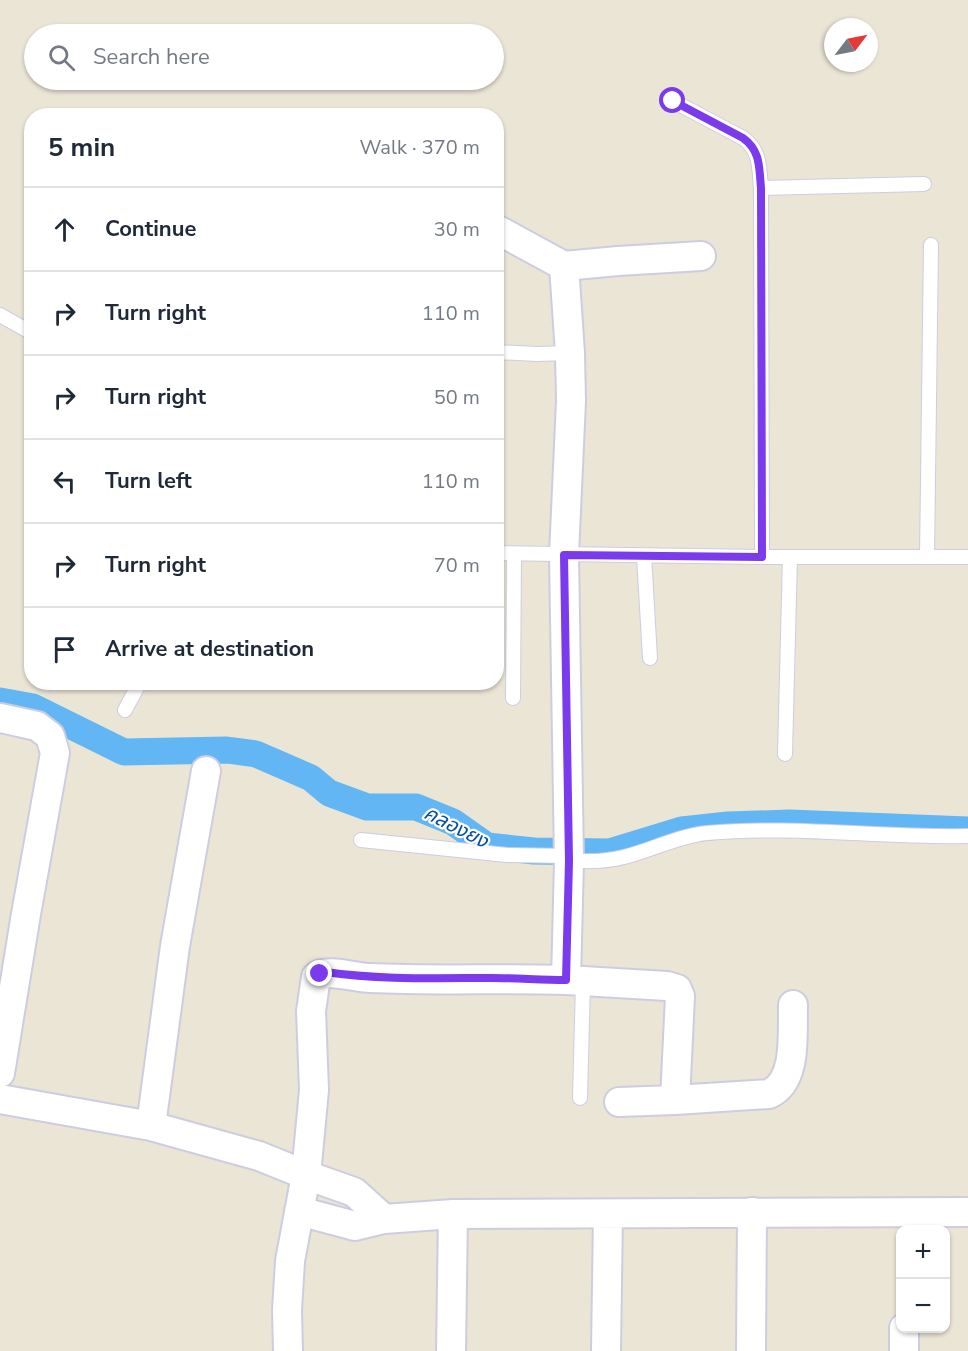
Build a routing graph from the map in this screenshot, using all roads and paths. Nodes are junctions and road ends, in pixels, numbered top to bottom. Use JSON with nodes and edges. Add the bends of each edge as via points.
{"nodes":[{"id":1,"x":673,"y":101,"type":"dead end"},
{"id":2,"x":924,"y":184,"type":"dead end"},
{"id":3,"x":761,"y":188,"type":"junction"},
{"id":4,"x":504,"y":234,"type":"edge"},
{"id":5,"x":930,"y":245,"type":"dead end"},
{"id":6,"x":701,"y":256,"type":"dead end"},
{"id":7,"x":564,"y":266,"type":"junction"},
{"id":8,"x":0,"y":315,"type":"edge"},
{"id":9,"x":24,"y":328,"type":"edge"},
{"id":10,"x":504,"y":352,"type":"edge"},
{"id":11,"x":570,"y":353,"type":"junction"},
{"id":12,"x":504,"y":553,"type":"edge"},
{"id":13,"x":514,"y":554,"type":"junction"},
{"id":14,"x":564,"y":555,"type":"junction"},
{"id":15,"x":644,"y":556,"type":"junction"},
{"id":16,"x":762,"y":557,"type":"junction"},
{"id":17,"x":790,"y":557,"type":"junction"},
{"id":18,"x":927,"y":557,"type":"junction"},
{"id":19,"x":968,"y":558,"type":"edge"},
{"id":20,"x":650,"y":658,"type":"dead end"},
{"id":21,"x":136,"y":690,"type":"edge"},
{"id":22,"x":513,"y":698,"type":"dead end"},
{"id":23,"x":125,"y":710,"type":"dead end"},
{"id":24,"x":0,"y":718,"type":"edge"},
{"id":25,"x":785,"y":754,"type":"dead end"},
{"id":26,"x":206,"y":771,"type":"dead end"},
{"id":27,"x":968,"y":836,"type":"edge"},
{"id":28,"x":361,"y":840,"type":"dead end"},
{"id":29,"x":568,"y":853,"type":"junction"},
{"id":30,"x":574,"y":981,"type":"junction"},
{"id":31,"x":793,"y":1005,"type":"dead end"},
{"id":32,"x":0,"y":1073,"type":"edge"},
{"id":33,"x":580,"y":1098,"type":"dead end"},
{"id":34,"x":0,"y":1100,"type":"edge"},
{"id":35,"x":675,"y":1100,"type":"junction"},
{"id":36,"x":619,"y":1102,"type":"dead end"},
{"id":37,"x":151,"y":1126,"type":"junction"},
{"id":38,"x":298,"y":1172,"type":"junction"},
{"id":39,"x":298,"y":1211,"type":"junction"},
{"id":40,"x":752,"y":1212,"type":"junction"},
{"id":41,"x":968,"y":1212,"type":"edge"},
{"id":42,"x":453,"y":1214,"type":"junction"},
{"id":43,"x":608,"y":1215,"type":"junction"},
{"id":44,"x":384,"y":1219,"type":"junction"},
{"id":45,"x":904,"y":1221,"type":"edge"},
{"id":46,"x":904,"y":1333,"type":"edge"},
{"id":47,"x":288,"y":1351,"type":"edge"},
{"id":48,"x":451,"y":1351,"type":"edge"},
{"id":49,"x":606,"y":1351,"type":"edge"},
{"id":50,"x":751,"y":1351,"type":"edge"},
{"id":51,"x":904,"y":1351,"type":"edge"}],
"edges":[{"from":1,"to":3,"type":"lane","via":[[753,146]]},
{"from":2,"to":3,"type":"lane"},
{"from":3,"to":16,"type":"lane"},
{"from":4,"to":7,"type":"street"},
{"from":5,"to":18,"type":"lane"},
{"from":6,"to":7,"type":"street"},
{"from":7,"to":11,"type":"street"},
{"from":8,"to":9,"type":"lane"},
{"from":10,"to":11,"type":"lane"},
{"from":11,"to":14,"type":"street"},
{"from":12,"to":13,"type":"lane"},
{"from":13,"to":14,"type":"lane"},
{"from":13,"to":22,"type":"lane"},
{"from":14,"to":15,"type":"lane"},
{"from":14,"to":29,"type":"street"},
{"from":15,"to":16,"type":"lane"},
{"from":15,"to":20,"type":"lane"},
{"from":16,"to":17,"type":"lane"},
{"from":17,"to":18,"type":"lane"},
{"from":17,"to":25,"type":"lane"},
{"from":18,"to":19,"type":"lane"},
{"from":21,"to":23,"type":"lane"},
{"from":24,"to":32,"type":"street","via":[[37,726],[50,736],[55,753]]},
{"from":26,"to":37,"type":"street","via":[[174,946]]},
{"from":27,"to":29,"type":"lane","via":[[744,831],[689,836],[607,861]]},
{"from":28,"to":29,"type":"lane","via":[[507,855]]},
{"from":29,"to":30,"type":"street"},
{"from":30,"to":33,"type":"lane"},
{"from":30,"to":35,"type":"street","via":[[677,989],[680,996]]},
{"from":30,"to":38,"type":"street","via":[[392,979],[320,974],[316,977],[311,1011],[314,1090]]},
{"from":31,"to":35,"type":"street","via":[[790,1065],[787,1078],[776,1090],[769,1094]]},
{"from":34,"to":37,"type":"street"},
{"from":35,"to":36,"type":"street"},
{"from":37,"to":38,"type":"street","via":[[259,1156]]},
{"from":38,"to":39,"type":"street"},
{"from":38,"to":44,"type":"street","via":[[354,1192]]},
{"from":39,"to":44,"type":"street","via":[[355,1226]]},
{"from":39,"to":47,"type":"street","via":[[287,1310]]},
{"from":40,"to":43,"type":"street"},
{"from":40,"to":45,"type":"street"},
{"from":40,"to":50,"type":"street"},
{"from":41,"to":45,"type":"street"},
{"from":42,"to":43,"type":"street"},
{"from":42,"to":44,"type":"street"},
{"from":42,"to":48,"type":"street"},
{"from":43,"to":49,"type":"street"},
{"from":46,"to":51,"type":"street"}]}
